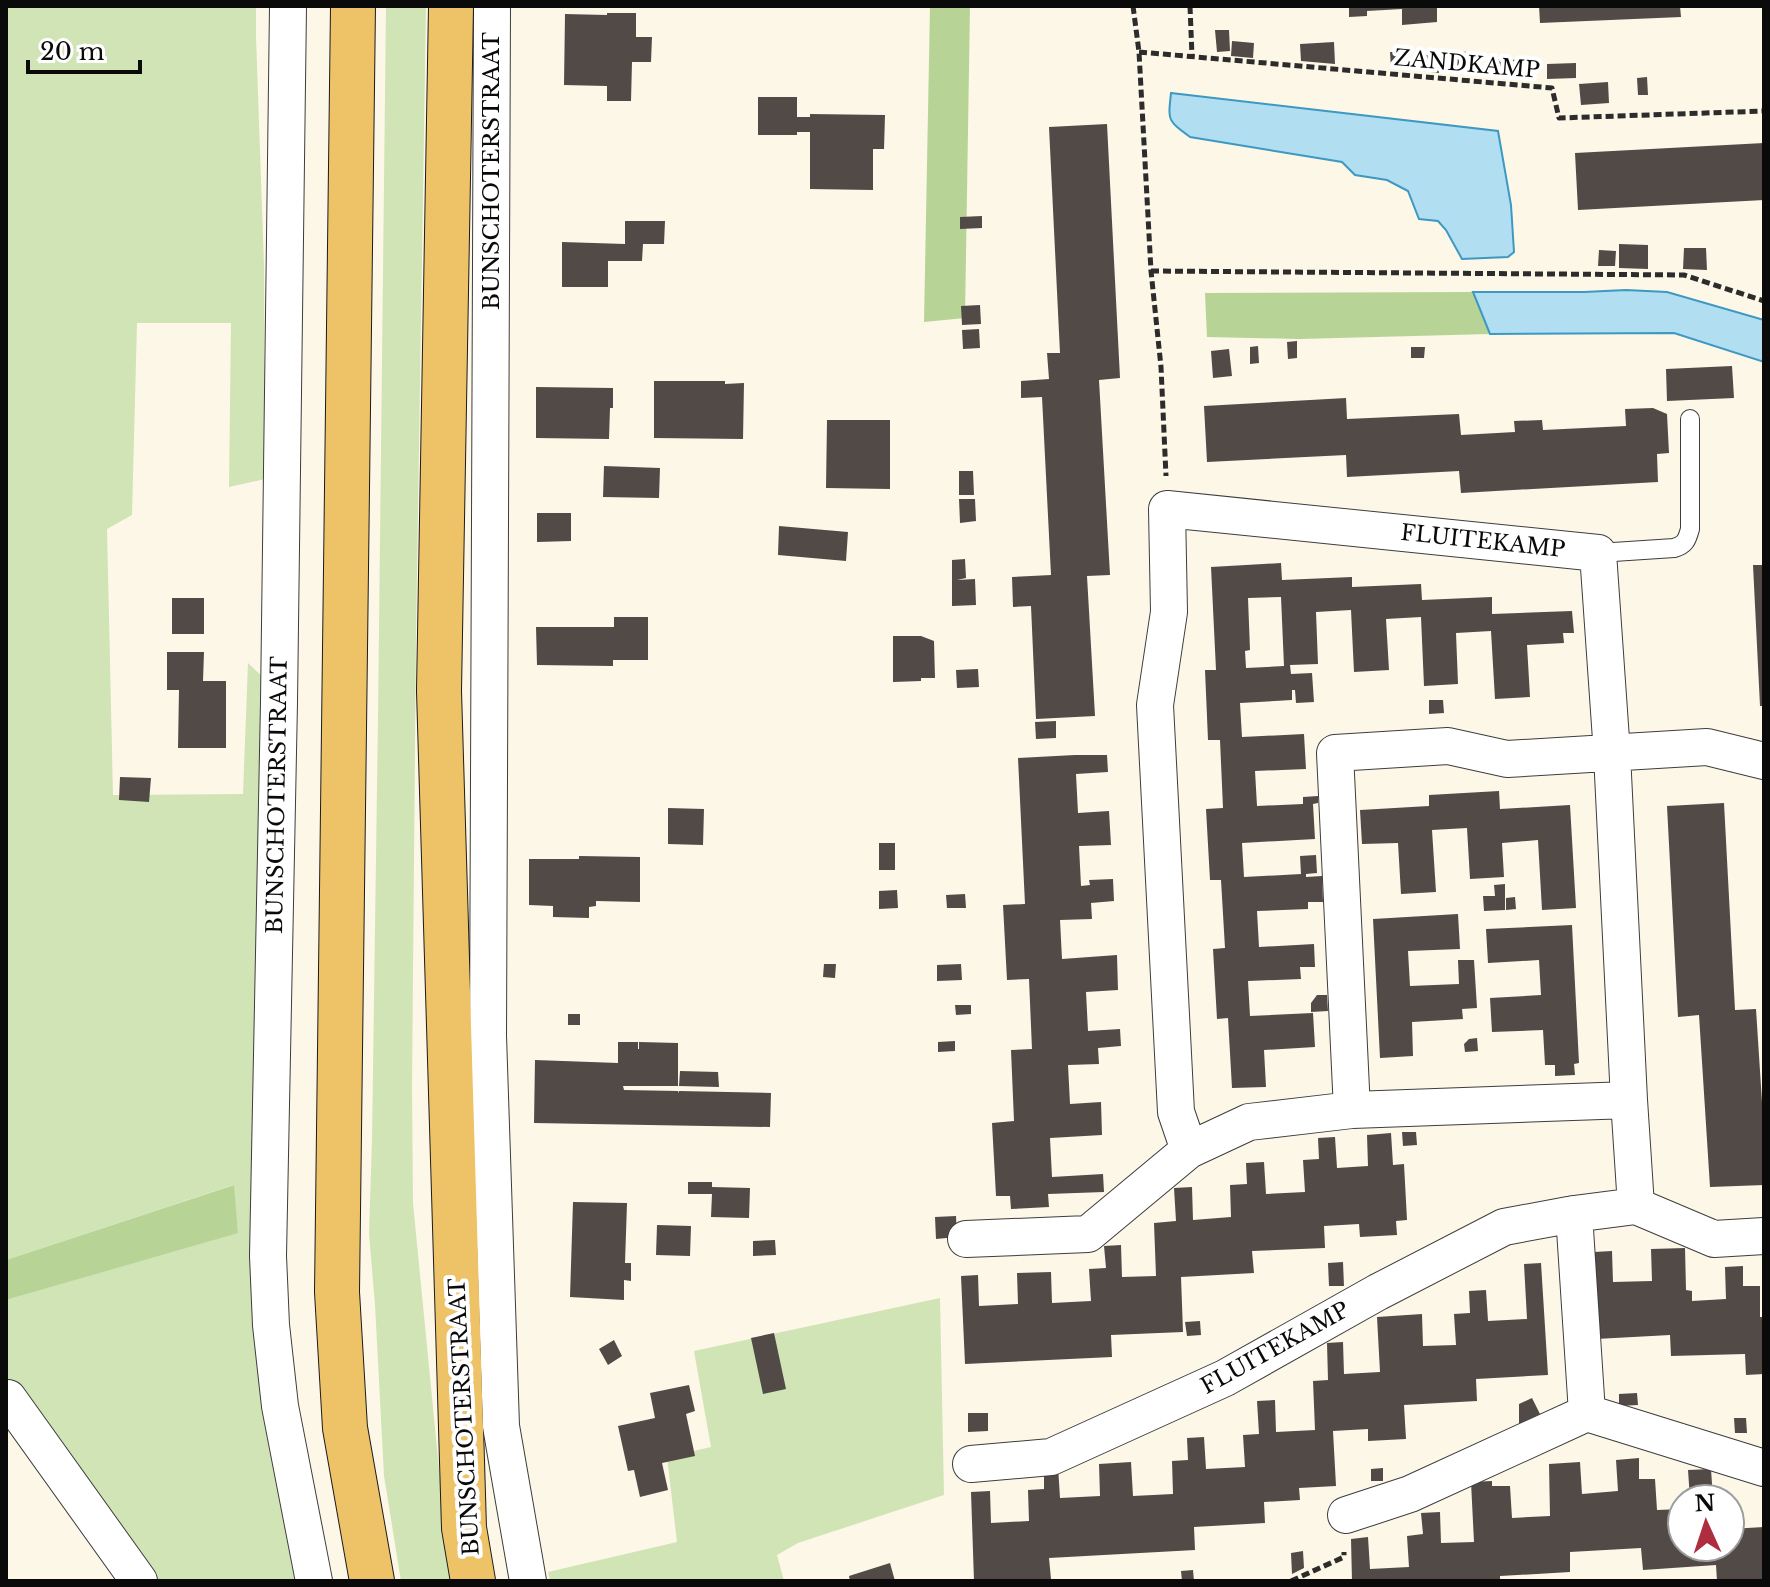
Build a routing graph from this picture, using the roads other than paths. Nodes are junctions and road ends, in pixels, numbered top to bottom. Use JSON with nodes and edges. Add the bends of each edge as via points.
{"nodes":[{"id":1,"x":288,"y":6,"type":"edge"},
{"id":2,"x":353,"y":6,"type":"edge"},
{"id":3,"x":451,"y":6,"type":"edge"},
{"id":4,"x":492,"y":6,"type":"edge"},
{"id":5,"x":1690,"y":419,"type":"dead end"},
{"id":6,"x":1598,"y":553,"type":"junction"},
{"id":7,"x":1612,"y":754,"type":"junction"},
{"id":8,"x":1764,"y":761,"type":"edge"},
{"id":9,"x":1629,"y":1100,"type":"junction"},
{"id":10,"x":1352,"y":1110,"type":"junction"},
{"id":11,"x":1189,"y":1150,"type":"junction"},
{"id":12,"x":1636,"y":1206,"type":"junction"},
{"id":13,"x":1574,"y":1214,"type":"junction"},
{"id":14,"x":1764,"y":1236,"type":"edge"},
{"id":15,"x":966,"y":1239,"type":"dead end"},
{"id":16,"x":7,"y":1396,"type":"edge"},
{"id":17,"x":1587,"y":1413,"type":"junction"},
{"id":18,"x":971,"y":1464,"type":"dead end"},
{"id":19,"x":1764,"y":1468,"type":"edge"},
{"id":20,"x":1346,"y":1515,"type":"road end"},
{"id":21,"x":139,"y":1581,"type":"edge"},
{"id":22,"x":314,"y":1581,"type":"edge"},
{"id":23,"x":372,"y":1581,"type":"edge"},
{"id":24,"x":473,"y":1581,"type":"edge"},
{"id":25,"x":528,"y":1581,"type":"edge"}],
"edges":[{"from":1,"to":22,"type":"street","name":"BUNSCHOTERSTRAAT","via":[[268,1256],[280,1406]]},
{"from":2,"to":23,"type":"main road","via":[[337,1292],[345,1428]]},
{"from":3,"to":24,"type":"main road","name":"BUNSCHOTERSTRAAT","via":[[439,691],[464,1528]]},
{"from":4,"to":25,"type":"street","name":"BUNSCHOTERSTRAAT","via":[[488,1036],[501,1426]]},
{"from":5,"to":6,"type":"lane","via":[[1690,529],[1683,545]]},
{"from":6,"to":7,"type":"street","name":"FLUITEKAMP"},
{"from":6,"to":11,"type":"street","name":"FLUITEKAMP","via":[[1167,509],[1169,612],[1155,705],[1176,1112]]},
{"from":7,"to":8,"type":"street","via":[[1707,747]]},
{"from":7,"to":9,"type":"street","name":"FLUITEKAMP"},
{"from":7,"to":10,"type":"street","via":[[1507,759],[1448,746],[1335,753]]},
{"from":9,"to":10,"type":"street"},
{"from":9,"to":12,"type":"street","name":"FLUITEKAMP"},
{"from":10,"to":11,"type":"street","via":[[1249,1122]]},
{"from":11,"to":15,"type":"street","via":[[1088,1234]]},
{"from":12,"to":13,"type":"street","name":"FLUITEKAMP"},
{"from":12,"to":14,"type":"street","via":[[1714,1239]]},
{"from":13,"to":17,"type":"street"},
{"from":13,"to":18,"type":"street","name":"FLUITEKAMP","via":[[1504,1227],[1225,1378],[1051,1457]]},
{"from":16,"to":21,"type":"street"},
{"from":17,"to":19,"type":"street"},
{"from":17,"to":20,"type":"street","via":[[1410,1494]]}]}
